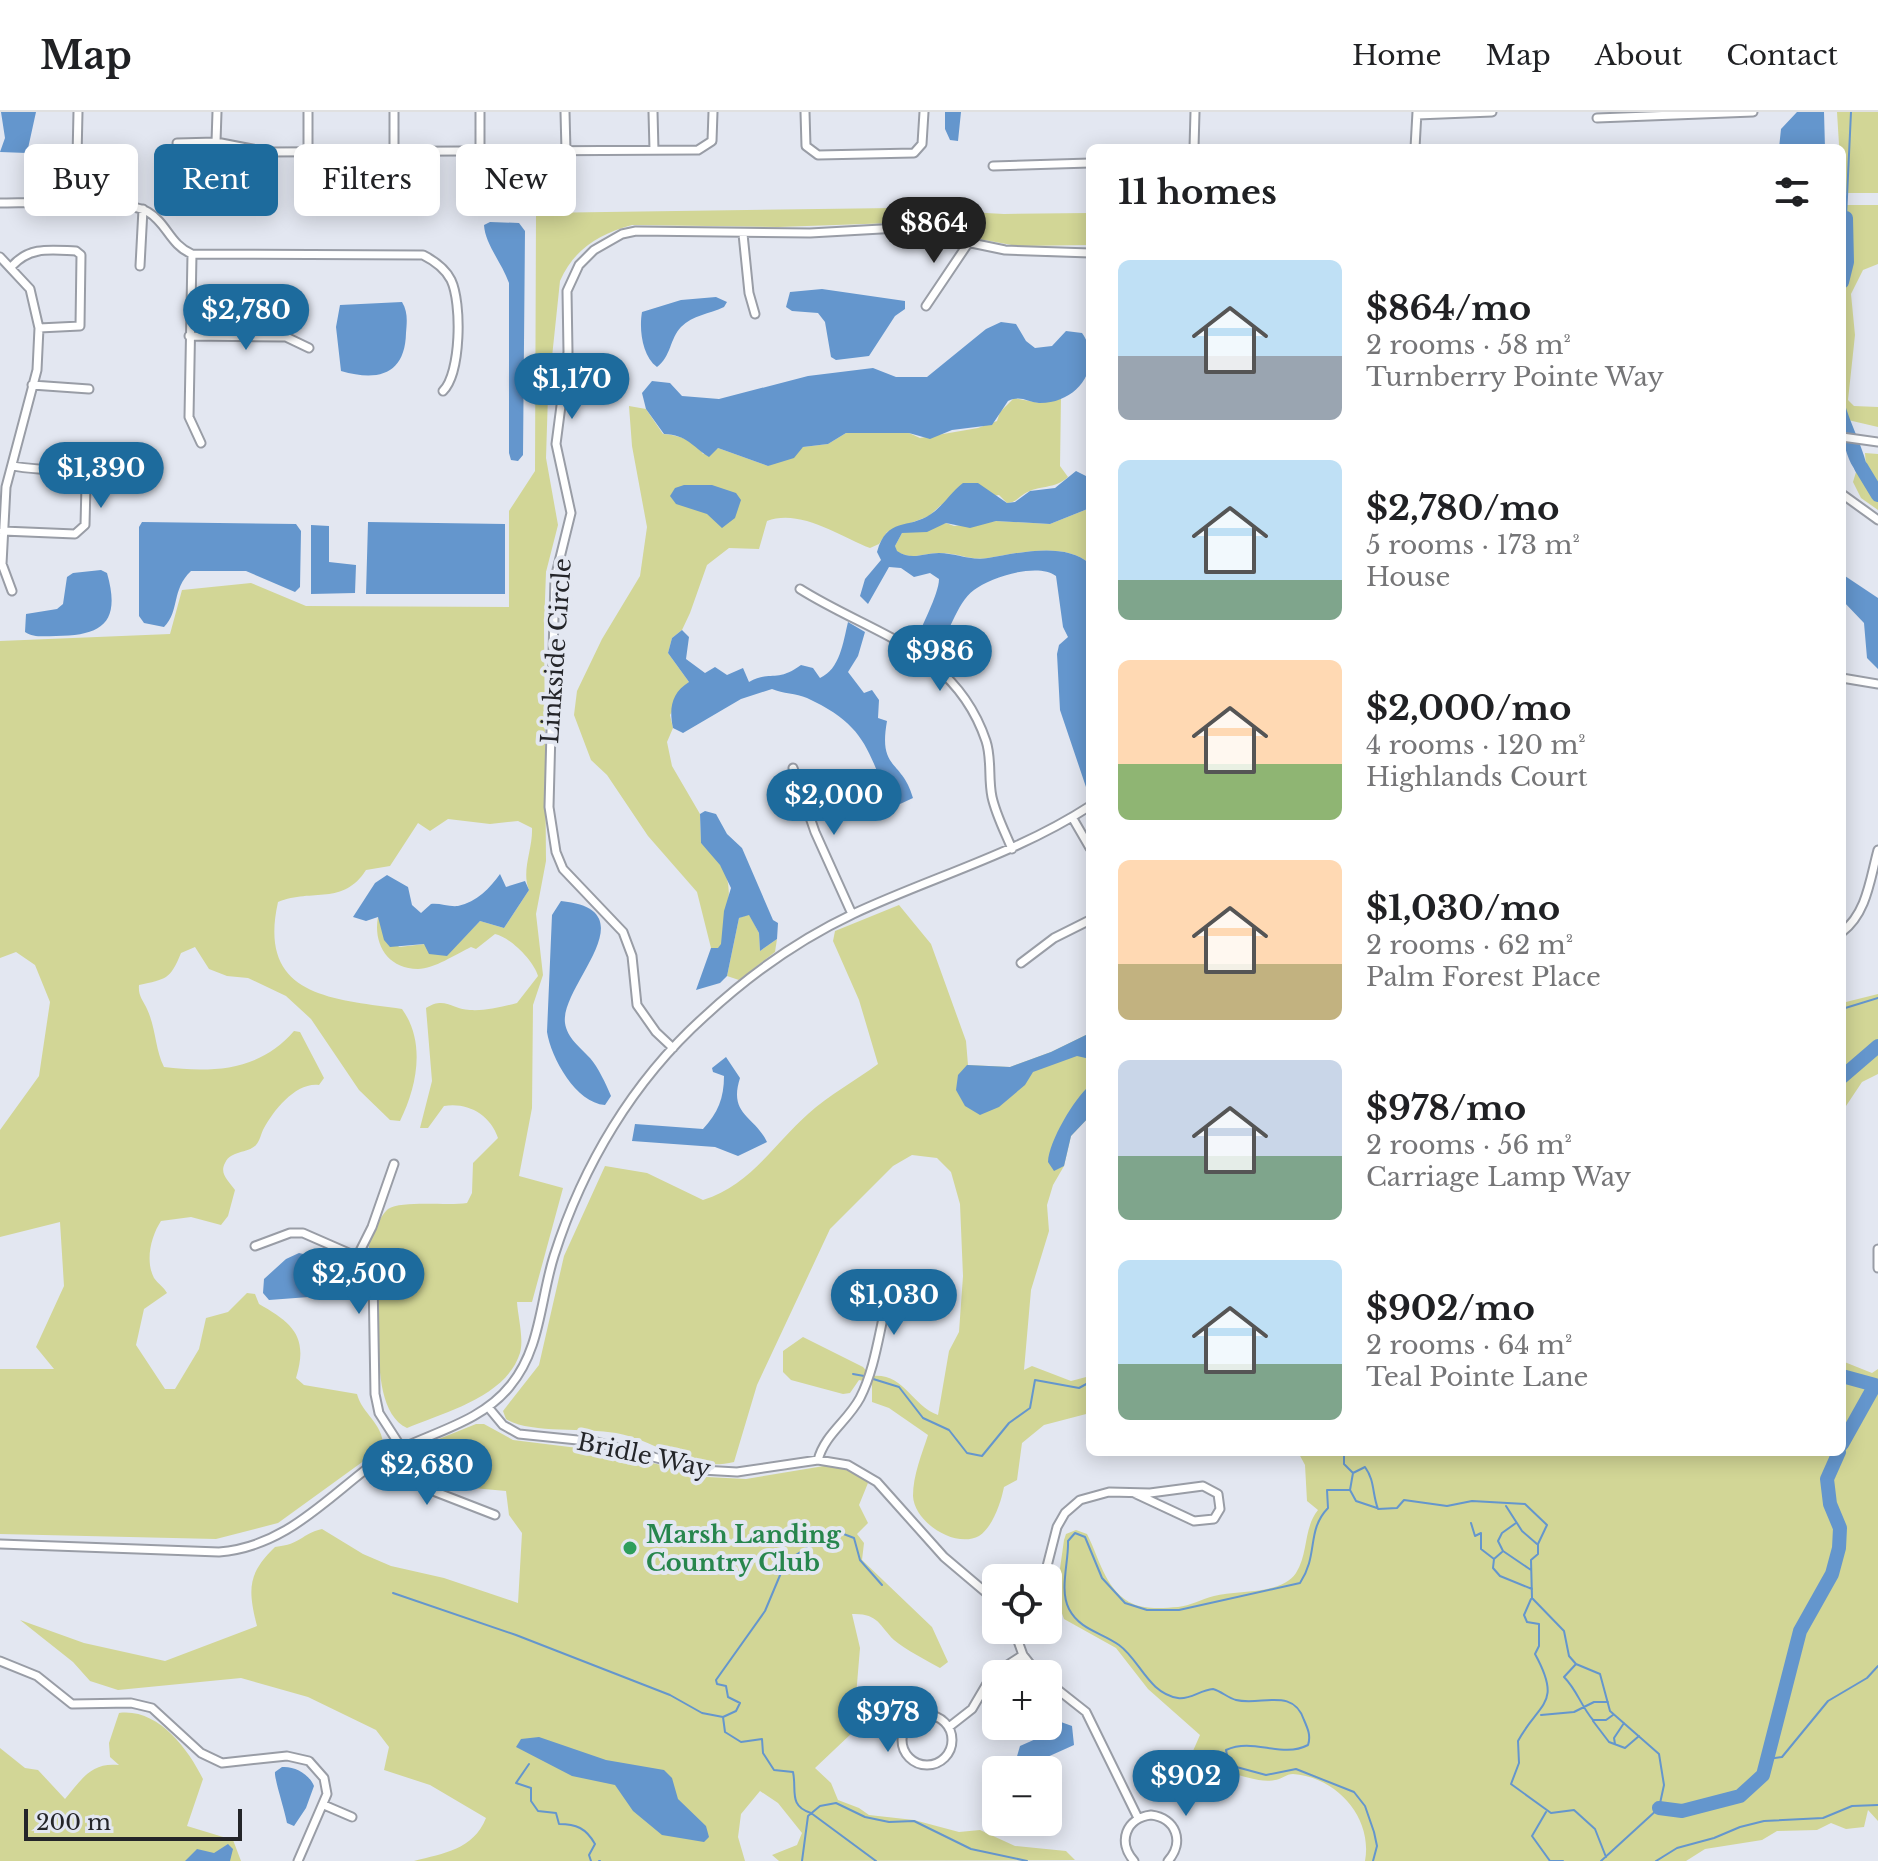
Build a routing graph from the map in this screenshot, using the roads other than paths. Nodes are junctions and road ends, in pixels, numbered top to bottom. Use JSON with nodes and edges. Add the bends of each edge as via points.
{"nodes":[{"id":1,"x":78,"y":112,"type":"edge"},
{"id":2,"x":217,"y":112,"type":"edge"},
{"id":3,"x":308,"y":112,"type":"edge"},
{"id":4,"x":394,"y":112,"type":"edge"},
{"id":5,"x":480,"y":112,"type":"edge"},
{"id":6,"x":565,"y":112,"type":"edge"},
{"id":7,"x":653,"y":112,"type":"edge"},
{"id":8,"x":713,"y":112,"type":"edge"},
{"id":9,"x":805,"y":112,"type":"edge"},
{"id":10,"x":924,"y":112,"type":"edge"},
{"id":11,"x":1195,"y":112,"type":"edge"},
{"id":12,"x":1492,"y":112,"type":"edge"},
{"id":13,"x":1753,"y":112,"type":"edge"},
{"id":14,"x":1417,"y":114,"type":"edge"},
{"id":15,"x":1597,"y":118,"type":"dead end"},
{"id":16,"x":216,"y":142,"type":"junction"},
{"id":17,"x":177,"y":143,"type":"dead end"},
{"id":18,"x":77,"y":144,"type":"edge"},
{"id":19,"x":308,"y":144,"type":"edge"},
{"id":20,"x":394,"y":144,"type":"edge"},
{"id":21,"x":480,"y":144,"type":"edge"},
{"id":22,"x":566,"y":144,"type":"edge"},
{"id":23,"x":1194,"y":144,"type":"edge"},
{"id":24,"x":1416,"y":144,"type":"edge"},
{"id":25,"x":654,"y":150,"type":"junction"},
{"id":26,"x":576,"y":151,"type":"edge"},
{"id":27,"x":294,"y":152,"type":"edge"},
{"id":28,"x":1086,"y":163,"type":"edge"},
{"id":29,"x":993,"y":166,"type":"dead end"},
{"id":30,"x":0,"y":203,"type":"edge"},
{"id":31,"x":24,"y":203,"type":"edge"},
{"id":32,"x":138,"y":209,"type":"edge"},
{"id":33,"x":143,"y":209,"type":"junction"},
{"id":34,"x":743,"y":234,"type":"junction"},
{"id":35,"x":969,"y":242,"type":"junction"},
{"id":36,"x":1086,"y":253,"type":"edge"},
{"id":37,"x":192,"y":254,"type":"junction"},
{"id":38,"x":0,"y":257,"type":"edge"},
{"id":39,"x":12,"y":266,"type":"junction"},
{"id":40,"x":140,"y":266,"type":"dead end"},
{"id":41,"x":926,"y":306,"type":"dead end"},
{"id":42,"x":755,"y":314,"type":"dead end"},
{"id":43,"x":39,"y":328,"type":"junction"},
{"id":44,"x":189,"y":336,"type":"junction"},
{"id":45,"x":309,"y":348,"type":"dead end"},
{"id":46,"x":32,"y":385,"type":"junction"},
{"id":47,"x":89,"y":389,"type":"dead end"},
{"id":48,"x":443,"y":391,"type":"dead end"},
{"id":49,"x":1846,"y":437,"type":"edge"},
{"id":50,"x":1878,"y":442,"type":"edge"},
{"id":51,"x":201,"y":443,"type":"dead end"},
{"id":52,"x":13,"y":466,"type":"junction"},
{"id":53,"x":1846,"y":497,"type":"edge"},
{"id":54,"x":1878,"y":520,"type":"edge"},
{"id":55,"x":3,"y":531,"type":"junction"},
{"id":56,"x":800,"y":589,"type":"dead end"},
{"id":57,"x":12,"y":591,"type":"dead end"},
{"id":58,"x":1846,"y":679,"type":"edge"},
{"id":59,"x":1878,"y":684,"type":"edge"},
{"id":60,"x":793,"y":768,"type":"dead end"},
{"id":61,"x":1086,"y":808,"type":"edge"},
{"id":62,"x":1072,"y":817,"type":"junction"},
{"id":63,"x":1086,"y":841,"type":"edge"},
{"id":64,"x":1012,"y":849,"type":"junction"},
{"id":65,"x":1878,"y":850,"type":"edge"},
{"id":66,"x":852,"y":914,"type":"junction"},
{"id":67,"x":1086,"y":922,"type":"edge"},
{"id":68,"x":1846,"y":928,"type":"edge"},
{"id":69,"x":1021,"y":963,"type":"dead end"},
{"id":70,"x":673,"y":1048,"type":"junction"},
{"id":71,"x":394,"y":1164,"type":"dead end"},
{"id":72,"x":255,"y":1246,"type":"dead end"},
{"id":73,"x":1878,"y":1249,"type":"edge"},
{"id":74,"x":358,"y":1255,"type":"junction"},
{"id":75,"x":1878,"y":1268,"type":"edge"},
{"id":76,"x":887,"y":1301,"type":"dead end"},
{"id":77,"x":488,"y":1407,"type":"junction"},
{"id":78,"x":403,"y":1446,"type":"junction"},
{"id":79,"x":818,"y":1460,"type":"junction"},
{"id":80,"x":1134,"y":1493,"type":"junction"},
{"id":81,"x":495,"y":1515,"type":"dead end"},
{"id":82,"x":0,"y":1544,"type":"edge"},
{"id":83,"x":1048,"y":1564,"type":"edge"},
{"id":84,"x":982,"y":1589,"type":"edge"},
{"id":85,"x":1019,"y":1644,"type":"edge"},
{"id":86,"x":1023,"y":1655,"type":"junction"},
{"id":87,"x":1027,"y":1660,"type":"edge"},
{"id":88,"x":0,"y":1661,"type":"edge"},
{"id":89,"x":1062,"y":1693,"type":"edge"},
{"id":90,"x":949,"y":1727,"type":"junction"},
{"id":91,"x":324,"y":1805,"type":"junction"},
{"id":92,"x":352,"y":1817,"type":"dead end"},
{"id":93,"x":1138,"y":1818,"type":"junction"},
{"id":94,"x":298,"y":1861,"type":"edge"},
{"id":95,"x":1134,"y":1861,"type":"edge"},
{"id":96,"x":1168,"y":1861,"type":"edge"}],
"edges":[{"from":1,"to":18,"type":"street"},
{"from":2,"to":16,"type":"street"},
{"from":3,"to":19,"type":"street"},
{"from":4,"to":20,"type":"street"},
{"from":5,"to":21,"type":"street"},
{"from":6,"to":22,"type":"street"},
{"from":7,"to":25,"type":"street"},
{"from":8,"to":25,"type":"street","via":[[709,145]]},
{"from":9,"to":10,"type":"street","via":[[806,146],[818,155],[914,153],[922,144]]},
{"from":11,"to":23,"type":"street"},
{"from":12,"to":14,"type":"street"},
{"from":13,"to":15,"type":"street"},
{"from":14,"to":24,"type":"street"},
{"from":16,"to":17,"type":"street"},
{"from":16,"to":27,"type":"street"},
{"from":25,"to":26,"type":"street"},
{"from":28,"to":29,"type":"street"},
{"from":30,"to":31,"type":"street"},
{"from":32,"to":33,"type":"street"},
{"from":33,"to":37,"type":"street","via":[[177,246]]},
{"from":33,"to":40,"type":"street"},
{"from":34,"to":35,"type":"street","name":"Linkside Circle","via":[[899,228]]},
{"from":34,"to":42,"type":"street"},
{"from":34,"to":70,"type":"street","name":"Linkside Circle","via":[[622,234],[579,265],[566,301],[568,352],[556,444],[571,513],[555,581],[551,825],[563,869],[623,932],[632,956],[637,1005]]},
{"from":35,"to":36,"type":"street","name":"Linkside Circle","via":[[1005,250]]},
{"from":35,"to":41,"type":"street"},
{"from":37,"to":44,"type":"street"},
{"from":37,"to":48,"type":"street","via":[[411,253],[429,258],[447,274],[456,298],[456,363]]},
{"from":38,"to":39,"type":"street"},
{"from":39,"to":43,"type":"street","via":[[30,289]]},
{"from":39,"to":43,"type":"street","via":[[34,251],[81,255],[80,326]]},
{"from":43,"to":46,"type":"street"},
{"from":44,"to":45,"type":"street","via":[[286,337]]},
{"from":44,"to":51,"type":"street","via":[[189,417]]},
{"from":46,"to":47,"type":"street"},
{"from":46,"to":52,"type":"street"},
{"from":49,"to":50,"type":"street"},
{"from":52,"to":55,"type":"street"},
{"from":52,"to":55,"type":"street","via":[[82,476],[85,525],[75,534]]},
{"from":53,"to":54,"type":"street"},
{"from":55,"to":57,"type":"street","via":[[2,564]]},
{"from":56,"to":64,"type":"street","via":[[905,643],[954,686],[985,740],[992,796]]},
{"from":58,"to":59,"type":"street"},
{"from":60,"to":66,"type":"street"},
{"from":61,"to":62,"type":"street"},
{"from":62,"to":63,"type":"street"},
{"from":62,"to":64,"type":"street"},
{"from":64,"to":66,"type":"street"},
{"from":65,"to":68,"type":"street","via":[[1864,903]]},
{"from":66,"to":70,"type":"street","via":[[761,969]]},
{"from":67,"to":69,"type":"street"},
{"from":70,"to":77,"type":"street","via":[[619,1117],[589,1169],[553,1258],[527,1360]]},
{"from":71,"to":74,"type":"street"},
{"from":72,"to":74,"type":"street","via":[[303,1233]]},
{"from":73,"to":75,"type":"street"},
{"from":74,"to":78,"type":"street","via":[[367,1261],[373,1277],[379,1413]]},
{"from":76,"to":79,"type":"street","via":[[867,1382],[825,1440]]},
{"from":77,"to":78,"type":"street"},
{"from":77,"to":79,"type":"street","name":"Bridle Way","via":[[519,1434],[597,1442],[702,1470],[737,1472]]},
{"from":78,"to":81,"type":"street","via":[[428,1489]]},
{"from":78,"to":82,"type":"street","via":[[296,1526],[253,1547],[219,1552]]},
{"from":79,"to":84,"type":"street","name":"Bridle Way","via":[[848,1465],[877,1482],[936,1549]]},
{"from":80,"to":80,"type":"street","via":[[1203,1486],[1218,1494],[1220,1509],[1214,1519],[1200,1523]]},
{"from":80,"to":83,"type":"street","via":[[1097,1493],[1070,1507],[1057,1527]]},
{"from":85,"to":86,"type":"street"},
{"from":86,"to":87,"type":"street"},
{"from":86,"to":90,"type":"street","via":[[992,1675],[972,1709]]},
{"from":88,"to":91,"type":"street","via":[[37,1676],[72,1704],[152,1708],[215,1761],[304,1758],[324,1778]]},
{"from":89,"to":93,"type":"street","via":[[1086,1712]]},
{"from":90,"to":90,"type":"street","via":[[932,1716],[911,1721],[901,1736],[905,1753],[920,1763],[942,1759],[952,1744]]},
{"from":91,"to":92,"type":"street"},
{"from":91,"to":94,"type":"street"},
{"from":93,"to":95,"type":"street","via":[[1124,1840]]},
{"from":93,"to":96,"type":"street","via":[[1157,1815],[1174,1828],[1178,1842]]}]}
